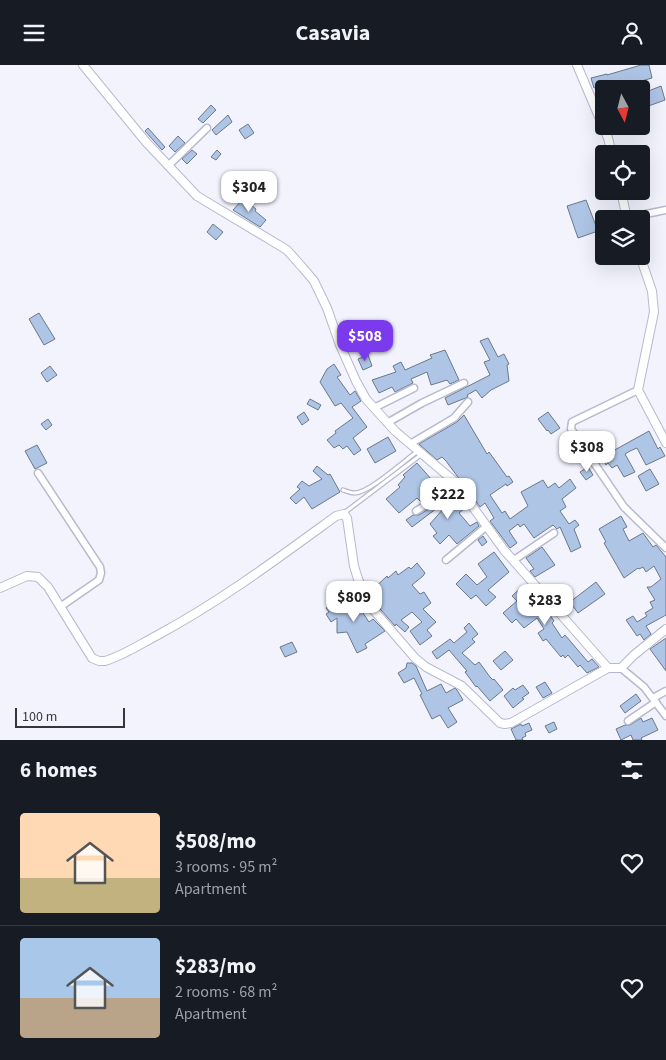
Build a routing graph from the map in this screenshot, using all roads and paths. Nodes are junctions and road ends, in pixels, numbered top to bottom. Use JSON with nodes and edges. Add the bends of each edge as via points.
{"nodes":[{"id":1,"x":82,"y":65,"type":"edge"},
{"id":2,"x":577,"y":65,"type":"edge"},
{"id":3,"x":594,"y":104,"type":"joint"},
{"id":4,"x":207,"y":128,"type":"dead end"},
{"id":5,"x":609,"y":145,"type":"edge"},
{"id":6,"x":168,"y":166,"type":"junction"},
{"id":7,"x":666,"y":210,"type":"edge"},
{"id":8,"x":650,"y":213,"type":"edge"},
{"id":9,"x":643,"y":265,"type":"edge"},
{"id":10,"x":464,"y":383,"type":"dead end"},
{"id":11,"x":414,"y":388,"type":"dead end"},
{"id":12,"x":638,"y":390,"type":"junction"},
{"id":13,"x":468,"y":402,"type":"dead end"},
{"id":14,"x":374,"y":408,"type":"junction"},
{"id":15,"x":386,"y":423,"type":"junction"},
{"id":16,"x":666,"y":443,"type":"edge"},
{"id":17,"x":410,"y":444,"type":"junction"},
{"id":18,"x":420,"y":452,"type":"junction"},
{"id":19,"x":38,"y":473,"type":"dead end"},
{"id":20,"x":454,"y":481,"type":"junction"},
{"id":21,"x":343,"y":490,"type":"dead end"},
{"id":22,"x":416,"y":511,"type":"dead end"},
{"id":23,"x":344,"y":514,"type":"junction"},
{"id":24,"x":487,"y":526,"type":"junction"},
{"id":25,"x":554,"y":533,"type":"dead end"},
{"id":26,"x":666,"y":547,"type":"edge"},
{"id":27,"x":446,"y":560,"type":"dead end"},
{"id":28,"x":514,"y":560,"type":"junction"},
{"id":29,"x":0,"y":588,"type":"edge"},
{"id":30,"x":60,"y":607,"type":"junction"},
{"id":31,"x":666,"y":629,"type":"edge"},
{"id":32,"x":608,"y":668,"type":"junction"},
{"id":33,"x":622,"y":668,"type":"junction"},
{"id":34,"x":666,"y":691,"type":"edge"},
{"id":35,"x":654,"y":700,"type":"junction"},
{"id":36,"x":666,"y":716,"type":"edge"},
{"id":37,"x":628,"y":721,"type":"dead end"}],
"edges":[{"from":1,"to":6,"type":"street"},
{"from":2,"to":3,"type":"street"},
{"from":3,"to":5,"type":"street"},
{"from":4,"to":6,"type":"street"},
{"from":6,"to":14,"type":"street","via":[[197,196],[265,235],[287,250],[303,268],[314,281],[356,381]]},
{"from":7,"to":8,"type":"street"},
{"from":9,"to":12,"type":"street","via":[[652,291],[654,312]]},
{"from":10,"to":15,"type":"street"},
{"from":11,"to":14,"type":"street"},
{"from":12,"to":16,"type":"street"},
{"from":12,"to":26,"type":"street","via":[[572,422],[571,429],[624,507]]},
{"from":13,"to":17,"type":"street","via":[[454,418]]},
{"from":14,"to":15,"type":"street"},
{"from":15,"to":17,"type":"street"},
{"from":17,"to":18,"type":"street"},
{"from":18,"to":20,"type":"street"},
{"from":18,"to":21,"type":"lane","via":[[362,492]]},
{"from":18,"to":23,"type":"lane"},
{"from":19,"to":30,"type":"street","via":[[101,573],[99,579]]},
{"from":20,"to":22,"type":"street"},
{"from":20,"to":24,"type":"street"},
{"from":23,"to":30,"type":"street","via":[[336,516],[207,607],[105,661],[92,658]]},
{"from":23,"to":32,"type":"street","via":[[354,566],[370,606],[414,658],[462,686],[500,723],[511,723]]},
{"from":24,"to":27,"type":"street"},
{"from":24,"to":28,"type":"street"},
{"from":25,"to":28,"type":"street"},
{"from":28,"to":32,"type":"street"},
{"from":29,"to":30,"type":"street","via":[[27,576],[38,577]]},
{"from":31,"to":33,"type":"street"},
{"from":32,"to":33,"type":"street"},
{"from":33,"to":35,"type":"street"},
{"from":34,"to":35,"type":"street"},
{"from":35,"to":36,"type":"street"},
{"from":35,"to":37,"type":"street"}]}
